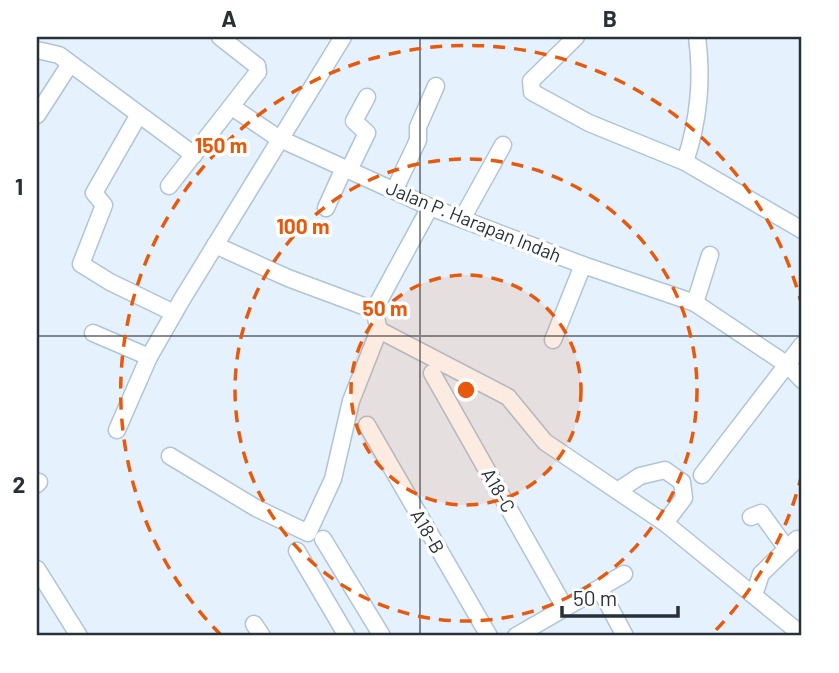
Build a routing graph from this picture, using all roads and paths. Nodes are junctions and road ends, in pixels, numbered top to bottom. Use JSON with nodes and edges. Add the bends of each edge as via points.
{"nodes":[{"id":1,"x":343,"y":37,"type":"edge"},
{"id":2,"x":576,"y":37,"type":"edge"},
{"id":3,"x":697,"y":37,"type":"edge"},
{"id":4,"x":222,"y":38,"type":"edge"},
{"id":5,"x":37,"y":50,"type":"edge"},
{"id":6,"x":70,"y":64,"type":"junction"},
{"id":7,"x":436,"y":86,"type":"dead end"},
{"id":8,"x":367,"y":97,"type":"dead end"},
{"id":9,"x":232,"y":107,"type":"junction"},
{"id":10,"x":37,"y":115,"type":"edge"},
{"id":11,"x":138,"y":116,"type":"junction"},
{"id":12,"x":278,"y":138,"type":"junction"},
{"id":13,"x":503,"y":145,"type":"dead end"},
{"id":14,"x":194,"y":155,"type":"junction"},
{"id":15,"x":685,"y":162,"type":"junction"},
{"id":16,"x":346,"y":169,"type":"junction"},
{"id":17,"x":169,"y":186,"type":"dead end"},
{"id":18,"x":395,"y":189,"type":"junction"},
{"id":19,"x":430,"y":207,"type":"junction"},
{"id":20,"x":326,"y":208,"type":"dead end"},
{"id":21,"x":462,"y":219,"type":"junction"},
{"id":22,"x":802,"y":230,"type":"edge"},
{"id":23,"x":215,"y":245,"type":"junction"},
{"id":24,"x":710,"y":255,"type":"dead end"},
{"id":25,"x":583,"y":265,"type":"junction"},
{"id":26,"x":695,"y":303,"type":"junction"},
{"id":27,"x":374,"y":310,"type":"junction"},
{"id":28,"x":174,"y":313,"type":"junction"},
{"id":29,"x":379,"y":330,"type":"junction"},
{"id":30,"x":93,"y":333,"type":"dead end"},
{"id":31,"x":553,"y":340,"type":"dead end"},
{"id":32,"x":802,"y":345,"type":"edge"},
{"id":33,"x":149,"y":357,"type":"junction"},
{"id":34,"x":789,"y":366,"type":"junction"},
{"id":35,"x":432,"y":373,"type":"dead end"},
{"id":36,"x":802,"y":380,"type":"edge"},
{"id":37,"x":367,"y":425,"type":"dead end"},
{"id":38,"x":117,"y":430,"type":"dead end"},
{"id":39,"x":170,"y":456,"type":"dead end"},
{"id":40,"x":702,"y":475,"type":"dead end"},
{"id":41,"x":619,"y":490,"type":"junction"},
{"id":42,"x":751,"y":517,"type":"dead end"},
{"id":43,"x":665,"y":523,"type":"junction"},
{"id":44,"x":323,"y":539,"type":"dead end"},
{"id":45,"x":297,"y":551,"type":"dead end"},
{"id":46,"x":37,"y":569,"type":"edge"},
{"id":47,"x":624,"y":574,"type":"dead end"},
{"id":48,"x":600,"y":589,"type":"junction"},
{"id":49,"x":754,"y":595,"type":"junction"},
{"id":50,"x":565,"y":608,"type":"junction"},
{"id":51,"x":802,"y":635,"type":"edge"},
{"id":52,"x":79,"y":636,"type":"edge"},
{"id":53,"x":346,"y":636,"type":"edge"},
{"id":54,"x":382,"y":636,"type":"edge"},
{"id":55,"x":489,"y":636,"type":"edge"},
{"id":56,"x":516,"y":636,"type":"edge"},
{"id":57,"x":625,"y":636,"type":"edge"}],
"edges":[{"from":1,"to":12,"type":"street"},
{"from":2,"to":15,"type":"street","via":[[531,81],[532,92],[589,123]]},
{"from":3,"to":15,"type":"street","via":[[699,111]]},
{"from":4,"to":9,"type":"street","via":[[259,64]]},
{"from":5,"to":6,"type":"street","via":[[59,55]]},
{"from":6,"to":10,"type":"street"},
{"from":6,"to":11,"type":"street"},
{"from":7,"to":18,"type":"street"},
{"from":8,"to":16,"type":"street","via":[[354,121],[367,133]]},
{"from":9,"to":12,"type":"street","name":"Jalan P. Harapan Indah"},
{"from":9,"to":14,"type":"street"},
{"from":11,"to":14,"type":"street"},
{"from":11,"to":28,"type":"street","via":[[94,194],[104,205],[81,264]]},
{"from":12,"to":16,"type":"street","name":"Jalan P. Harapan Indah"},
{"from":12,"to":23,"type":"street"},
{"from":13,"to":21,"type":"street"},
{"from":14,"to":17,"type":"street"},
{"from":15,"to":22,"type":"street"},
{"from":16,"to":18,"type":"street","name":"Jalan P. Harapan Indah"},
{"from":16,"to":20,"type":"street"},
{"from":18,"to":19,"type":"street","name":"Jalan P. Harapan Indah"},
{"from":19,"to":21,"type":"street","name":"Jalan P. Harapan Indah"},
{"from":19,"to":27,"type":"street"},
{"from":21,"to":25,"type":"street","name":"Jalan P. Harapan Indah"},
{"from":23,"to":27,"type":"street"},
{"from":23,"to":28,"type":"street"},
{"from":24,"to":26,"type":"street"},
{"from":25,"to":26,"type":"street","name":"Jalan P. Harapan Indah"},
{"from":25,"to":31,"type":"street"},
{"from":26,"to":34,"type":"street","name":"Jalan P. Harapan Indah"},
{"from":27,"to":29,"type":"street"},
{"from":28,"to":33,"type":"street"},
{"from":29,"to":39,"type":"street","via":[[351,401],[333,479],[309,533],[256,508]]},
{"from":29,"to":41,"type":"street","via":[[509,397],[545,442]]},
{"from":30,"to":33,"type":"street"},
{"from":32,"to":34,"type":"street"},
{"from":33,"to":38,"type":"street"},
{"from":34,"to":36,"type":"street","name":"Jalan P. Harapan Indah"},
{"from":34,"to":40,"type":"street"},
{"from":35,"to":50,"type":"street","name":"A18-C"},
{"from":37,"to":55,"type":"street","name":"A18-B"},
{"from":41,"to":43,"type":"street"},
{"from":41,"to":43,"type":"street","via":[[640,476],[665,470],[682,482],[684,498]]},
{"from":42,"to":49,"type":"street","via":[[761,513],[792,544],[761,574]]},
{"from":43,"to":49,"type":"street"},
{"from":44,"to":54,"type":"street"},
{"from":45,"to":53,"type":"street"},
{"from":46,"to":52,"type":"street"},
{"from":47,"to":48,"type":"street"},
{"from":48,"to":50,"type":"street"},
{"from":48,"to":57,"type":"street"},
{"from":49,"to":51,"type":"street"},
{"from":50,"to":56,"type":"street"}]}
